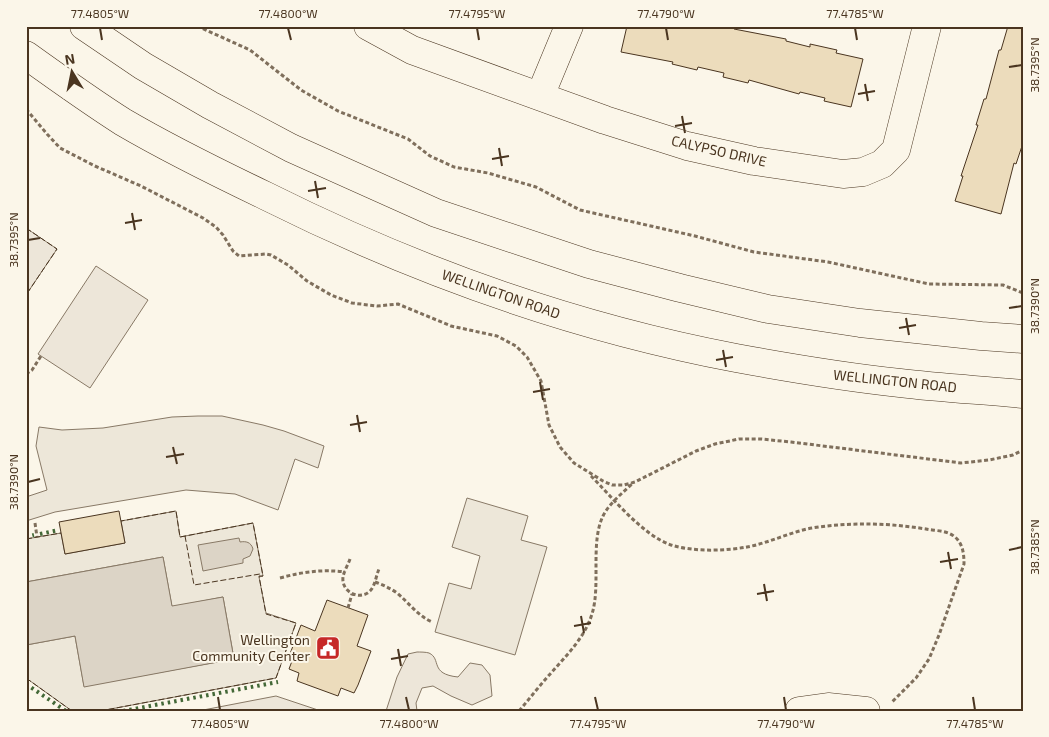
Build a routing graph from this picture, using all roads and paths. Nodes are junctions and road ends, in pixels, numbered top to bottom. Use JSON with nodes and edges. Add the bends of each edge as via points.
{"nodes":[{"id":1,"x":84,"y":26,"type":"edge"},
{"id":2,"x":198,"y":26,"type":"edge"},
{"id":3,"x":368,"y":26,"type":"edge"},
{"id":4,"x":569,"y":26,"type":"edge"},
{"id":5,"x":927,"y":26,"type":"edge"},
{"id":6,"x":26,"y":55,"type":"edge"},
{"id":7,"x":540,"y":96,"type":"junction"},
{"id":8,"x":26,"y":108,"type":"edge"},
{"id":9,"x":1023,"y":293,"type":"edge"},
{"id":10,"x":1023,"y":339,"type":"edge"},
{"id":11,"x":41,"y":356,"type":"dead end"},
{"id":12,"x":26,"y":374,"type":"edge"},
{"id":13,"x":1023,"y":394,"type":"edge"},
{"id":14,"x":1023,"y":450,"type":"edge"},
{"id":15,"x":587,"y":472,"type":"junction"},
{"id":16,"x":635,"y":482,"type":"junction"},
{"id":17,"x":615,"y":500,"type":"junction"},
{"id":18,"x":35,"y":523,"type":"dead end"},
{"id":19,"x":37,"y":537,"type":"dead end"},
{"id":20,"x":350,"y":559,"type":"dead end"},
{"id":21,"x":379,"y":569,"type":"dead end"},
{"id":22,"x":345,"y":572,"type":"junction"},
{"id":23,"x":280,"y":578,"type":"dead end"},
{"id":24,"x":374,"y":582,"type":"junction"},
{"id":25,"x":352,"y":594,"type":"junction"},
{"id":26,"x":348,"y":608,"type":"dead end"},
{"id":27,"x":432,"y":622,"type":"dead end"},
{"id":28,"x":878,"y":707,"type":"edge"},
{"id":29,"x":519,"y":711,"type":"edge"},
{"id":30,"x":799,"y":711,"type":"edge"}],
"edges":[{"from":1,"to":10,"type":"main road","via":[[210,106],[291,148],[436,213],[589,264],[768,309],[869,324]]},
{"from":2,"to":9,"type":"path","via":[[250,50],[301,90],[338,111],[408,140],[430,156],[454,167],[536,187],[580,210],[754,252],[828,262],[929,284],[1003,285]]},
{"from":3,"to":7,"type":"main road","name":"CALYPSO DRIVE","via":[[412,50]]},
{"from":4,"to":7,"type":"main road"},
{"from":5,"to":7,"type":"main road","name":"CALYPSO DRIVE","via":[[896,150],[882,164],[863,172],[843,174],[687,146]]},
{"from":6,"to":13,"type":"main road","name":"WELLINGTON ROAD","via":[[123,121],[182,155],[330,228],[495,293],[652,340],[733,358],[900,383]]},
{"from":8,"to":15,"type":"path","via":[[60,148],[203,218],[216,227],[239,256],[271,255],[307,281],[352,303],[398,304],[451,326],[497,336],[516,346],[527,357],[541,381],[549,425],[560,447]]},
{"from":11,"to":12,"type":"path"},
{"from":14,"to":16,"type":"path","via":[[1013,455],[961,463],[739,439],[715,444]]},
{"from":15,"to":16,"type":"path","via":[[612,485]]},
{"from":15,"to":17,"type":"path"},
{"from":16,"to":17,"type":"path"},
{"from":17,"to":28,"type":"path","via":[[656,537],[671,545],[694,549],[746,547],[837,525],[904,525],[947,532],[955,537],[961,544],[964,564],[940,635],[916,678]]},
{"from":17,"to":29,"type":"path","via":[[600,525],[595,604],[588,625],[569,654]]},
{"from":18,"to":19,"type":"path"},
{"from":20,"to":22,"type":"path"},
{"from":21,"to":24,"type":"path"},
{"from":22,"to":23,"type":"path","via":[[314,571]]},
{"from":22,"to":25,"type":"path","via":[[344,584]]},
{"from":24,"to":25,"type":"path","via":[[366,594]]},
{"from":24,"to":27,"type":"path","via":[[396,592]]},
{"from":25,"to":26,"type":"path"},
{"from":28,"to":30,"type":"main road","via":[[828,707]]}]}
